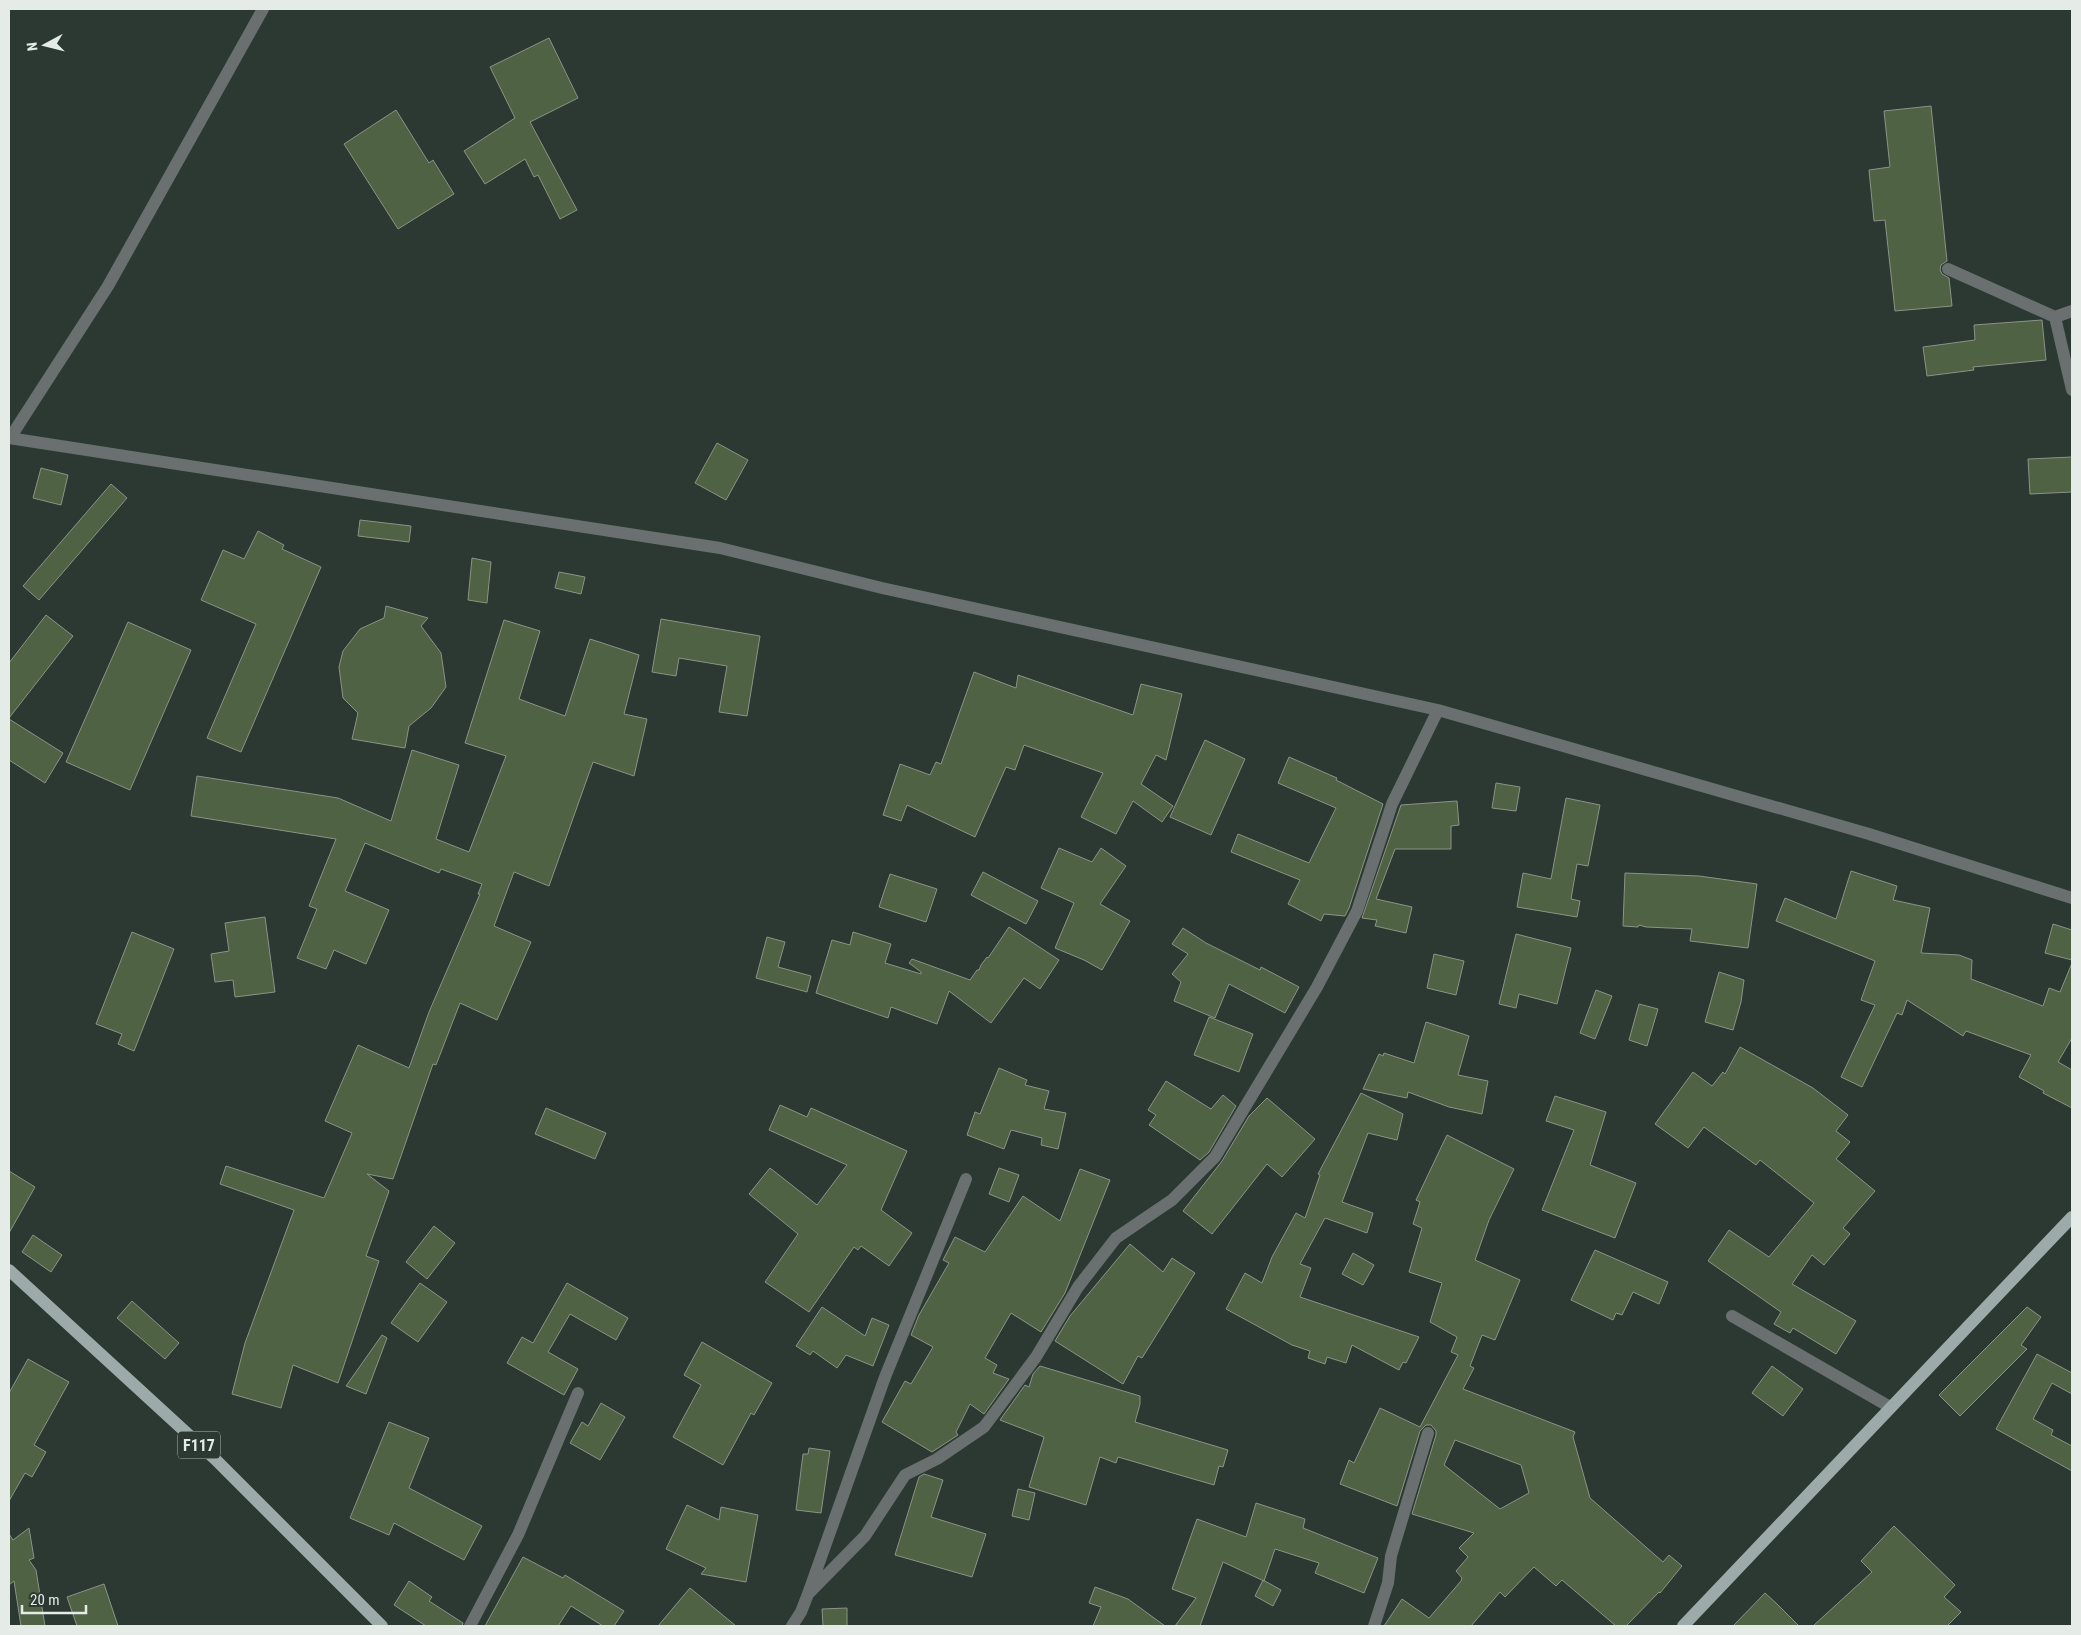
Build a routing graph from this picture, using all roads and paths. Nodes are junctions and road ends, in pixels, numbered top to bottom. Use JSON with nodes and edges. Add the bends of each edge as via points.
{"nodes":[{"id":1,"x":263,"y":9,"type":"edge"},
{"id":2,"x":1948,"y":268,"type":"dead end"},
{"id":3,"x":2072,"y":311,"type":"edge"},
{"id":4,"x":2054,"y":317,"type":"junction"},
{"id":5,"x":2072,"y":390,"type":"edge"},
{"id":6,"x":10,"y":438,"type":"edge"},
{"id":7,"x":1438,"y":710,"type":"junction"},
{"id":8,"x":2072,"y":898,"type":"edge"},
{"id":9,"x":966,"y":1179,"type":"dead end"},
{"id":10,"x":2072,"y":1217,"type":"edge"},
{"id":11,"x":9,"y":1270,"type":"edge"},
{"id":12,"x":1732,"y":1316,"type":"dead end"},
{"id":13,"x":578,"y":1393,"type":"dead end"},
{"id":14,"x":1890,"y":1407,"type":"junction"},
{"id":15,"x":1428,"y":1433,"type":"dead end"},
{"id":16,"x":808,"y":1594,"type":"junction"},
{"id":17,"x":382,"y":1626,"type":"edge"},
{"id":18,"x":470,"y":1626,"type":"edge"},
{"id":19,"x":792,"y":1626,"type":"edge"},
{"id":20,"x":1374,"y":1626,"type":"edge"},
{"id":21,"x":1683,"y":1626,"type":"edge"}],
"edges":[{"from":1,"to":6,"type":"street","via":[[108,286]]},
{"from":2,"to":4,"type":"street"},
{"from":3,"to":4,"type":"street"},
{"from":4,"to":5,"type":"street"},
{"from":6,"to":7,"type":"street","via":[[720,548],[882,588]]},
{"from":7,"to":8,"type":"street","via":[[1869,834]]},
{"from":7,"to":16,"type":"street","via":[[1392,804],[1357,911],[1317,987],[1215,1156],[1172,1200],[1116,1238],[1078,1287],[1036,1357],[984,1427],[937,1459],[905,1475],[865,1536]]},
{"from":9,"to":16,"type":"street","via":[[885,1377]]},
{"from":10,"to":14,"type":"main road"},
{"from":11,"to":17,"type":"main road","number":"F117","via":[[214,1459]]},
{"from":12,"to":14,"type":"street"},
{"from":13,"to":18,"type":"street","via":[[518,1535]]},
{"from":14,"to":21,"type":"main road"},
{"from":15,"to":20,"type":"street"},
{"from":16,"to":19,"type":"street"}]}
